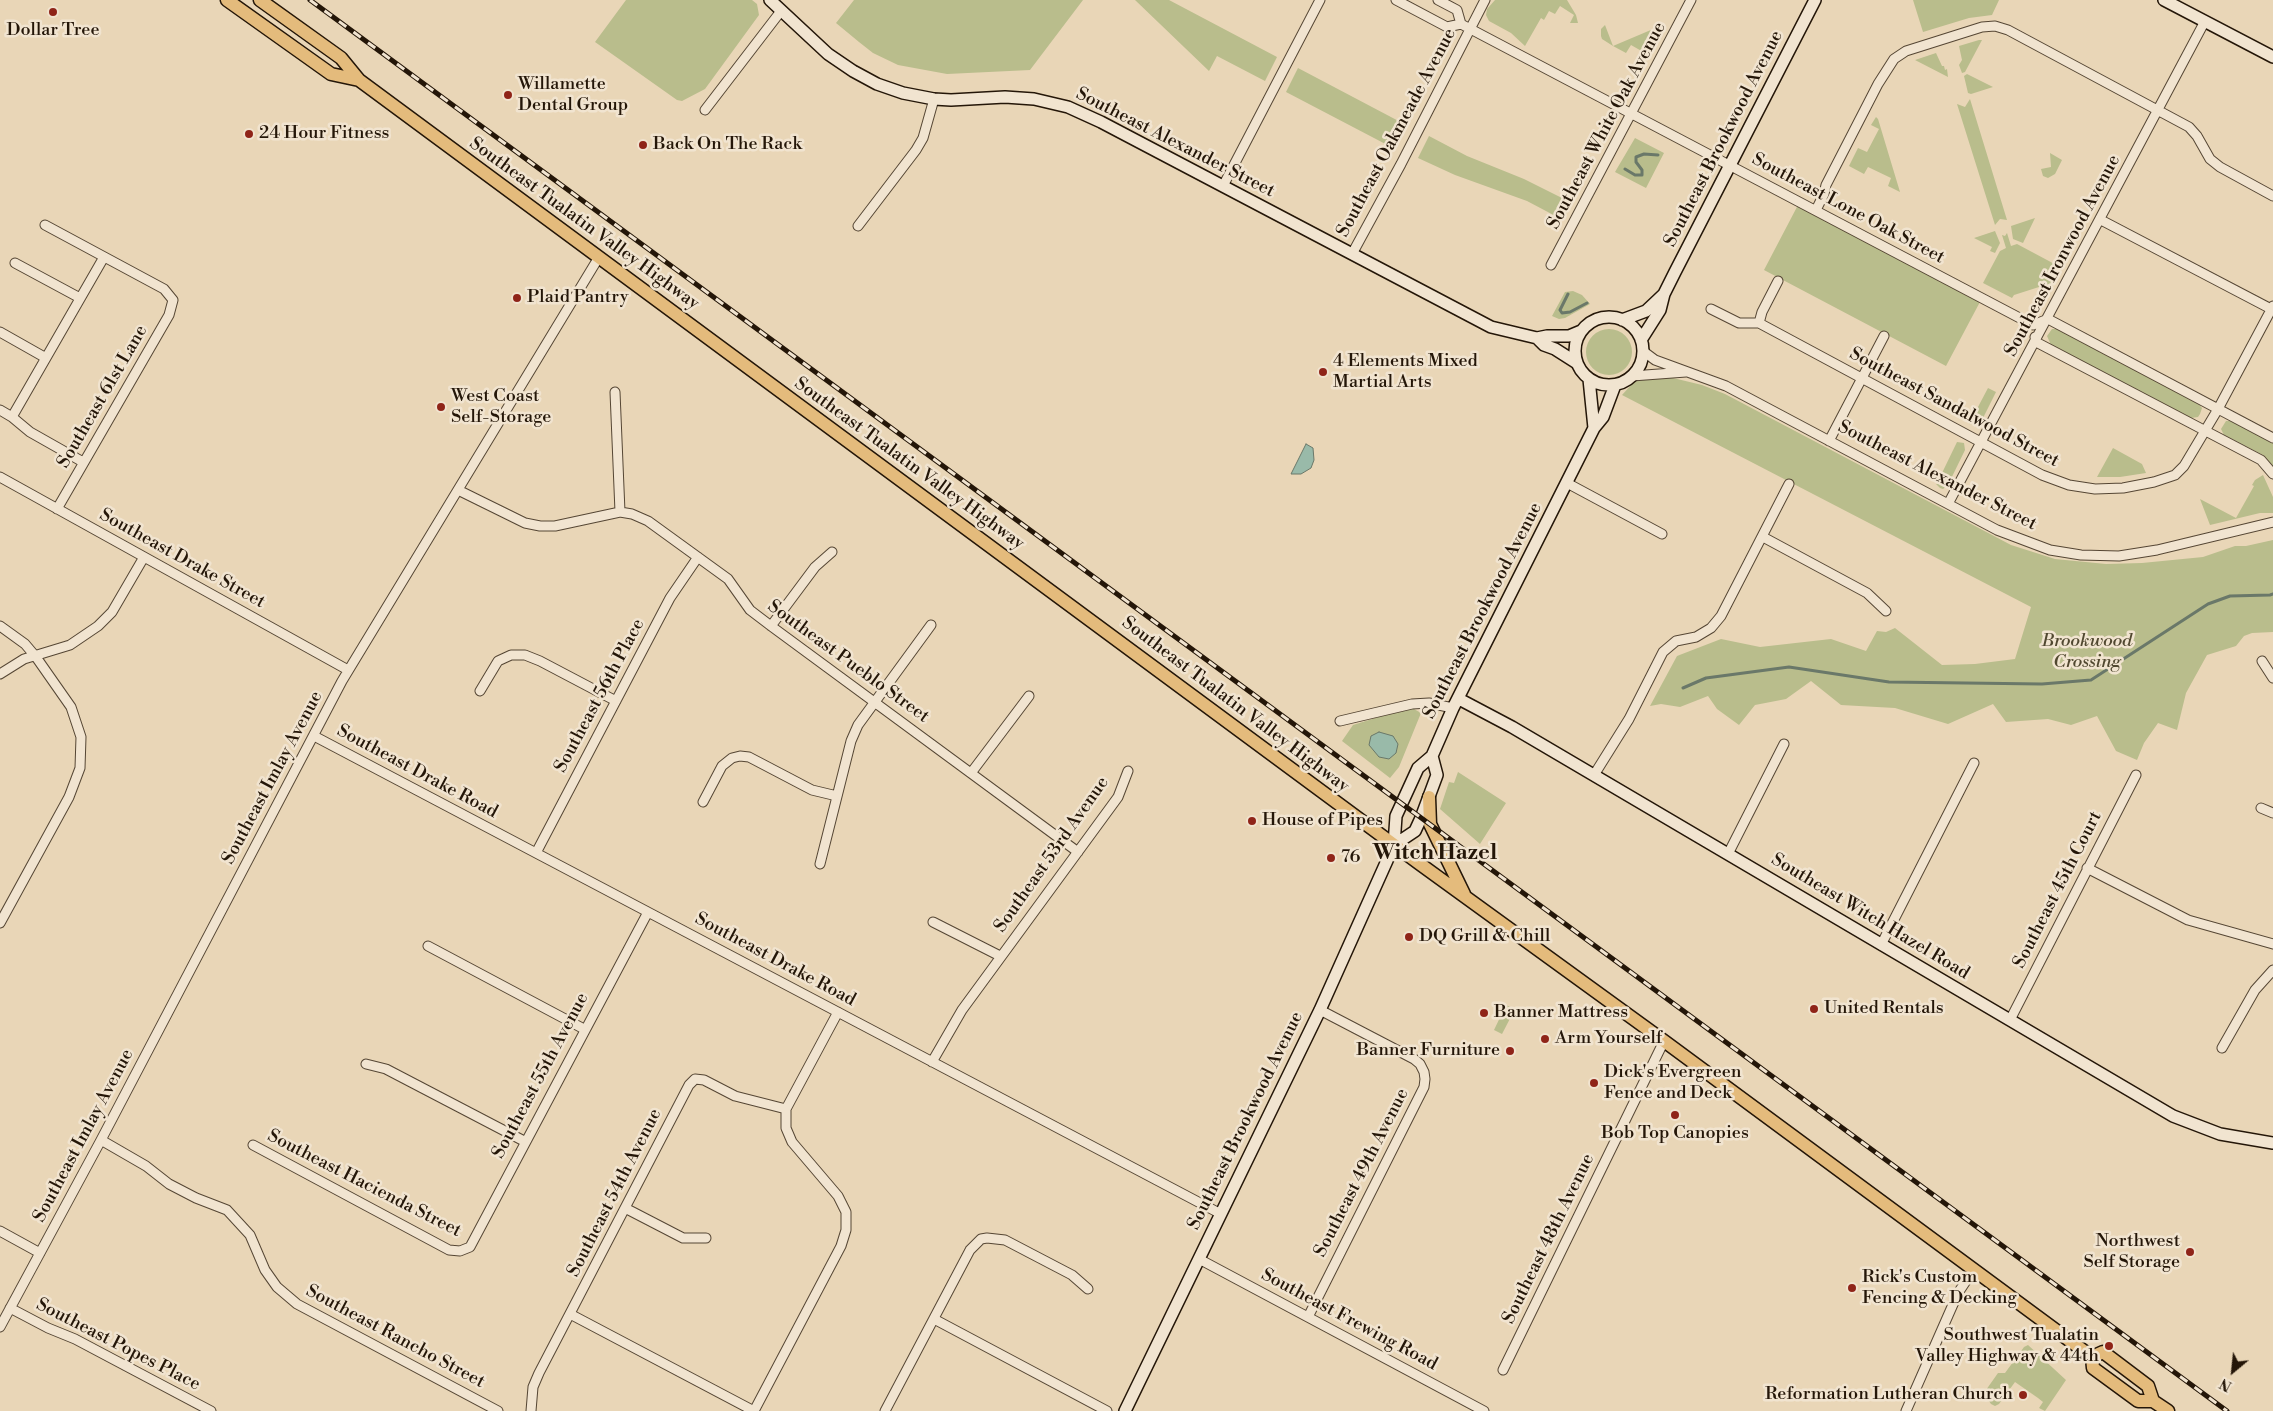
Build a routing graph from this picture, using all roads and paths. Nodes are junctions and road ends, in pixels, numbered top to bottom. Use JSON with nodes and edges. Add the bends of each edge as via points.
{"nodes":[{"id":1,"x":227,"y":0,"type":"edge"},
{"id":2,"x":260,"y":0,"type":"edge"},
{"id":3,"x":770,"y":0,"type":"edge"},
{"id":4,"x":1320,"y":0,"type":"edge"},
{"id":5,"x":1396,"y":0,"type":"edge"},
{"id":6,"x":1438,"y":0,"type":"edge"},
{"id":7,"x":1485,"y":0,"type":"edge"},
{"id":8,"x":1691,"y":0,"type":"edge"},
{"id":9,"x":1815,"y":0,"type":"edge"},
{"id":10,"x":2164,"y":0,"type":"edge"},
{"id":11,"x":781,"y":11,"type":"junction"},
{"id":12,"x":2206,"y":22,"type":"junction"},
{"id":13,"x":1465,"y":26,"type":"junction"},
{"id":14,"x":2273,"y":57,"type":"edge"},
{"id":15,"x":359,"y":80,"type":"junction"},
{"id":16,"x":934,"y":99,"type":"junction"},
{"id":17,"x":705,"y":110,"type":"dead end"},
{"id":18,"x":2159,"y":111,"type":"junction"},
{"id":19,"x":1631,"y":114,"type":"junction"},
{"id":20,"x":1729,"y":165,"type":"junction"},
{"id":21,"x":1223,"y":186,"type":"junction"},
{"id":22,"x":2273,"y":196,"type":"edge"},
{"id":23,"x":1816,"y":210,"type":"junction"},
{"id":24,"x":2101,"y":220,"type":"junction"},
{"id":25,"x":45,"y":225,"type":"dead end"},
{"id":26,"x":858,"y":226,"type":"dead end"},
{"id":27,"x":1352,"y":254,"type":"junction"},
{"id":28,"x":104,"y":257,"type":"junction"},
{"id":29,"x":599,"y":257,"type":"junction"},
{"id":30,"x":15,"y":262,"type":"dead end"},
{"id":31,"x":1551,"y":266,"type":"dead end"},
{"id":32,"x":1778,"y":281,"type":"dead end"},
{"id":33,"x":1664,"y":294,"type":"junction"},
{"id":34,"x":80,"y":298,"type":"junction"},
{"id":35,"x":2272,"y":308,"type":"edge"},
{"id":36,"x":1711,"y":309,"type":"dead end"},
{"id":37,"x":2048,"y":319,"type":"junction"},
{"id":38,"x":1622,"y":320,"type":"junction"},
{"id":39,"x":1759,"y":323,"type":"junction"},
{"id":40,"x":2033,"y":325,"type":"junction"},
{"id":41,"x":1581,"y":331,"type":"junction"},
{"id":42,"x":0,"y":332,"type":"edge"},
{"id":43,"x":1884,"y":336,"type":"dead end"},
{"id":44,"x":1536,"y":338,"type":"junction"},
{"id":45,"x":2036,"y":342,"type":"junction"},
{"id":46,"x":1642,"y":345,"type":"junction"},
{"id":47,"x":46,"y":358,"type":"junction"},
{"id":48,"x":1577,"y":363,"type":"junction"},
{"id":49,"x":1686,"y":372,"type":"junction"},
{"id":50,"x":1632,"y":376,"type":"junction"},
{"id":51,"x":1862,"y":378,"type":"junction"},
{"id":52,"x":1589,"y":379,"type":"junction"},
{"id":53,"x":1616,"y":384,"type":"junction"},
{"id":54,"x":615,"y":392,"type":"dead end"},
{"id":55,"x":2218,"y":409,"type":"junction"},
{"id":56,"x":0,"y":410,"type":"edge"},
{"id":57,"x":12,"y":417,"type":"junction"},
{"id":58,"x":1594,"y":428,"type":"junction"},
{"id":59,"x":2205,"y":431,"type":"junction"},
{"id":60,"x":2273,"y":438,"type":"edge"},
{"id":61,"x":1829,"y":441,"type":"junction"},
{"id":62,"x":1982,"y":442,"type":"junction"},
{"id":63,"x":84,"y":462,"type":"junction"},
{"id":64,"x":2273,"y":474,"type":"edge"},
{"id":65,"x":0,"y":477,"type":"edge"},
{"id":66,"x":1567,"y":483,"type":"junction"},
{"id":67,"x":1789,"y":484,"type":"dead end"},
{"id":68,"x":458,"y":490,"type":"junction"},
{"id":69,"x":1948,"y":504,"type":"junction"},
{"id":70,"x":57,"y":509,"type":"junction"},
{"id":71,"x":620,"y":512,"type":"junction"},
{"id":72,"x":2273,"y":522,"type":"edge"},
{"id":73,"x":1662,"y":534,"type":"dead end"},
{"id":74,"x":1763,"y":537,"type":"junction"},
{"id":75,"x":832,"y":552,"type":"dead end"},
{"id":76,"x":144,"y":557,"type":"junction"},
{"id":77,"x":698,"y":557,"type":"junction"},
{"id":78,"x":1886,"y":611,"type":"dead end"},
{"id":79,"x":931,"y":625,"type":"dead end"},
{"id":80,"x":0,"y":626,"type":"edge"},
{"id":81,"x":771,"y":626,"type":"junction"},
{"id":82,"x":36,"y":657,"type":"junction"},
{"id":83,"x":2262,"y":661,"type":"dead end"},
{"id":84,"x":348,"y":670,"type":"junction"},
{"id":85,"x":0,"y":674,"type":"edge"},
{"id":86,"x":2273,"y":678,"type":"edge"},
{"id":87,"x":480,"y":691,"type":"dead end"},
{"id":88,"x":1029,"y":696,"type":"dead end"},
{"id":89,"x":616,"y":701,"type":"junction"},
{"id":90,"x":874,"y":701,"type":"junction"},
{"id":91,"x":1456,"y":704,"type":"junction"},
{"id":92,"x":1340,"y":722,"type":"dead end"},
{"id":93,"x":314,"y":736,"type":"junction"},
{"id":94,"x":1784,"y":744,"type":"dead end"},
{"id":95,"x":1432,"y":756,"type":"junction"},
{"id":96,"x":1974,"y":763,"type":"dead end"},
{"id":97,"x":1128,"y":770,"type":"dead end"},
{"id":98,"x":971,"y":773,"type":"junction"},
{"id":99,"x":1594,"y":774,"type":"junction"},
{"id":100,"x":2136,"y":775,"type":"dead end"},
{"id":101,"x":837,"y":796,"type":"junction"},
{"id":102,"x":1430,"y":796,"type":"junction"},
{"id":103,"x":703,"y":802,"type":"dead end"},
{"id":104,"x":2261,"y":808,"type":"dead end"},
{"id":105,"x":2273,"y":813,"type":"edge"},
{"id":106,"x":1394,"y":845,"type":"junction"},
{"id":107,"x":1078,"y":852,"type":"junction"},
{"id":108,"x":536,"y":853,"type":"junction"},
{"id":109,"x":1728,"y":854,"type":"junction"},
{"id":110,"x":820,"y":864,"type":"dead end"},
{"id":111,"x":2087,"y":868,"type":"junction"},
{"id":112,"x":1465,"y":896,"type":"junction"},
{"id":113,"x":648,"y":912,"type":"junction"},
{"id":114,"x":933,"y":922,"type":"dead end"},
{"id":115,"x":0,"y":923,"type":"edge"},
{"id":116,"x":2273,"y":944,"type":"edge"},
{"id":117,"x":1880,"y":945,"type":"junction"},
{"id":118,"x":428,"y":946,"type":"dead end"},
{"id":119,"x":1000,"y":956,"type":"junction"},
{"id":120,"x":2273,"y":970,"type":"edge"},
{"id":121,"x":1320,"y":1010,"type":"junction"},
{"id":122,"x":838,"y":1012,"type":"junction"},
{"id":123,"x":2010,"y":1020,"type":"junction"},
{"id":124,"x":584,"y":1029,"type":"junction"},
{"id":125,"x":1664,"y":1040,"type":"junction"},
{"id":126,"x":2222,"y":1048,"type":"dead end"},
{"id":127,"x":932,"y":1062,"type":"junction"},
{"id":128,"x":366,"y":1064,"type":"dead end"},
{"id":129,"x":786,"y":1109,"type":"junction"},
{"id":130,"x":101,"y":1140,"type":"junction"},
{"id":131,"x":524,"y":1142,"type":"junction"},
{"id":132,"x":2273,"y":1142,"type":"edge"},
{"id":133,"x":252,"y":1145,"type":"dead end"},
{"id":134,"x":625,"y":1208,"type":"junction"},
{"id":135,"x":1221,"y":1214,"type":"junction"},
{"id":136,"x":0,"y":1231,"type":"edge"},
{"id":137,"x":706,"y":1238,"type":"dead end"},
{"id":138,"x":460,"y":1251,"type":"joint"},
{"id":139,"x":40,"y":1253,"type":"junction"},
{"id":140,"x":1199,"y":1259,"type":"junction"},
{"id":141,"x":1974,"y":1269,"type":"junction"},
{"id":142,"x":1088,"y":1289,"type":"dead end"},
{"id":143,"x":10,"y":1308,"type":"junction"},
{"id":144,"x":570,"y":1314,"type":"junction"},
{"id":145,"x":1308,"y":1316,"type":"junction"},
{"id":146,"x":934,"y":1319,"type":"junction"},
{"id":147,"x":0,"y":1327,"type":"edge"},
{"id":148,"x":2092,"y":1357,"type":"junction"},
{"id":149,"x":1502,"y":1370,"type":"dead end"},
{"id":150,"x":2153,"y":1401,"type":"junction"},
{"id":151,"x":1481,"y":1410,"type":"edge"},
{"id":152,"x":211,"y":1411,"type":"edge"},
{"id":153,"x":498,"y":1411,"type":"edge"},
{"id":154,"x":531,"y":1411,"type":"edge"},
{"id":155,"x":754,"y":1411,"type":"edge"},
{"id":156,"x":885,"y":1411,"type":"edge"},
{"id":157,"x":1107,"y":1411,"type":"edge"},
{"id":158,"x":1125,"y":1411,"type":"edge"},
{"id":159,"x":1906,"y":1411,"type":"edge"},
{"id":160,"x":2168,"y":1411,"type":"edge"}],
"edges":[{"from":1,"to":15,"type":"main road","name":"Southeast Tualatin Valley Highway","via":[[331,74]]},
{"from":2,"to":15,"type":"main road","name":"Southeast Tualatin Valley Highway","via":[[341,58]]},
{"from":3,"to":11,"type":"street","name":"Southeast Alexander Street"},
{"from":4,"to":21,"type":"street"},
{"from":5,"to":13,"type":"street","name":"Southeast Lone Oak Street","via":[[1447,27]]},
{"from":6,"to":13,"type":"street","name":"Southeast Lone Oak Street","via":[[1456,10]]},
{"from":7,"to":13,"type":"street","name":"Southeast Oakmeade Avenue"},
{"from":8,"to":19,"type":"street","name":"Southeast White Oak Avenue"},
{"from":9,"to":20,"type":"street","name":"Southeast Brookwood Avenue"},
{"from":10,"to":12,"type":"street"},
{"from":11,"to":16,"type":"street","name":"Southeast Alexander Street","via":[[828,54],[853,71],[903,93]]},
{"from":11,"to":17,"type":"street"},
{"from":12,"to":14,"type":"street"},
{"from":12,"to":18,"type":"street","name":"Southeast Ironwood Avenue"},
{"from":13,"to":19,"type":"street","name":"Southeast Lone Oak Street"},
{"from":13,"to":27,"type":"street","name":"Southeast Oakmeade Avenue","via":[[1401,164]]},
{"from":15,"to":29,"type":"main road","name":"Southeast Tualatin Valley Highway"},
{"from":16,"to":21,"type":"street","name":"Southeast Alexander Street","via":[[1005,96],[1068,107]]},
{"from":16,"to":26,"type":"street","via":[[923,138],[916,150]]},
{"from":18,"to":22,"type":"street","via":[[2189,127],[2198,136],[2210,159],[2220,167]]},
{"from":18,"to":23,"type":"street","via":[[2008,30],[1982,27],[1906,51],[1890,64]]},
{"from":18,"to":24,"type":"street","name":"Southeast Ironwood Avenue"},
{"from":19,"to":20,"type":"street","name":"Southeast Lone Oak Street"},
{"from":19,"to":31,"type":"street","name":"Southeast White Oak Avenue"},
{"from":20,"to":23,"type":"street","name":"Southeast Lone Oak Street"},
{"from":20,"to":33,"type":"street","name":"Southeast Brookwood Avenue"},
{"from":21,"to":27,"type":"street","name":"Southeast Alexander Street"},
{"from":23,"to":40,"type":"street","name":"Southeast Lone Oak Street"},
{"from":24,"to":35,"type":"street"},
{"from":24,"to":37,"type":"street","name":"Southeast Ironwood Avenue"},
{"from":25,"to":28,"type":"street"},
{"from":27,"to":44,"type":"street","name":"Southeast Alexander Street","via":[[1491,326]]},
{"from":28,"to":34,"type":"street"},
{"from":28,"to":63,"type":"street","name":"Southeast 61st Lane","via":[[164,289],[173,300],[169,315]]},
{"from":29,"to":68,"type":"street","name":"Southeast Imlay Avenue"},
{"from":29,"to":106,"type":"main road","name":"Southeast Tualatin Valley Highway"},
{"from":30,"to":34,"type":"street"},
{"from":32,"to":39,"type":"street"},
{"from":33,"to":38,"type":"street","name":"Southeast Brookwood Avenue","via":[[1646,311]]},
{"from":33,"to":46,"type":"street","name":"Southeast Brookwood Avenue","via":[[1660,310]]},
{"from":34,"to":47,"type":"street"},
{"from":35,"to":55,"type":"street","name":"Southeast Sandalwood Street"},
{"from":36,"to":39,"type":"street","name":"Southeast Sandalwood Street","via":[[1739,323]]},
{"from":37,"to":40,"type":"street"},
{"from":37,"to":45,"type":"street","name":"Southeast Ironwood Avenue"},
{"from":37,"to":55,"type":"street"},
{"from":38,"to":41,"type":"street","via":[[1598,318]]},
{"from":38,"to":46,"type":"street","via":[[1637,332]]},
{"from":39,"to":51,"type":"street","name":"Southeast Sandalwood Street"},
{"from":40,"to":45,"type":"street"},
{"from":41,"to":44,"type":"street","name":"Southeast Alexander Street","via":[[1569,336]]},
{"from":41,"to":48,"type":"street","via":[[1575,347]]},
{"from":42,"to":47,"type":"street"},
{"from":43,"to":51,"type":"street"},
{"from":44,"to":48,"type":"street","name":"Southeast Alexander Street"},
{"from":45,"to":59,"type":"street"},
{"from":45,"to":62,"type":"street","name":"Southeast Ironwood Avenue"},
{"from":46,"to":49,"type":"street","name":"Southeast Alexander Street","via":[[1655,360]]},
{"from":46,"to":50,"type":"street","via":[[1642,358]]},
{"from":47,"to":57,"type":"street"},
{"from":48,"to":52,"type":"street"},
{"from":49,"to":50,"type":"street","name":"Southeast Alexander Street"},
{"from":49,"to":61,"type":"street","name":"Southeast Alexander Street","via":[[1726,386]]},
{"from":50,"to":53,"type":"street"},
{"from":51,"to":61,"type":"street"},
{"from":51,"to":62,"type":"street","name":"Southeast Sandalwood Street"},
{"from":52,"to":53,"type":"street"},
{"from":52,"to":58,"type":"street"},
{"from":53,"to":58,"type":"street","name":"Southeast Brookwood Avenue","via":[[1603,416]]},
{"from":54,"to":71,"type":"street"},
{"from":55,"to":59,"type":"street","name":"Southeast Sandalwood Street"},
{"from":55,"to":60,"type":"street"},
{"from":56,"to":57,"type":"street"},
{"from":57,"to":63,"type":"street","via":[[30,432]]},
{"from":58,"to":66,"type":"street","name":"Southeast Brookwood Avenue"},
{"from":59,"to":62,"type":"street","name":"Southeast Sandalwood Street","via":[[2175,475],[2123,488],[2095,489],[2068,485],[2042,475]]},
{"from":59,"to":64,"type":"street","via":[[2262,460]]},
{"from":61,"to":69,"type":"street","name":"Southeast Alexander Street"},
{"from":62,"to":69,"type":"street","name":"Southeast Ironwood Avenue"},
{"from":63,"to":70,"type":"street","name":"Southeast 61st Lane"},
{"from":65,"to":70,"type":"street","name":"Southeast Drake Street"},
{"from":66,"to":73,"type":"street"},
{"from":66,"to":91,"type":"street","name":"Southeast Brookwood Avenue"},
{"from":67,"to":74,"type":"street"},
{"from":68,"to":71,"type":"street","name":"Southeast Pueblo Street","via":[[525,523],[540,526],[556,526]]},
{"from":68,"to":84,"type":"street","name":"Southeast Imlay Avenue"},
{"from":69,"to":72,"type":"street","name":"Southeast Alexander Street","via":[[2014,537],[2050,550],[2081,555],[2119,556],[2157,550]]},
{"from":70,"to":76,"type":"street","name":"Southeast Drake Street"},
{"from":71,"to":77,"type":"street","name":"Southeast Pueblo Street","via":[[648,521]]},
{"from":74,"to":78,"type":"street","via":[[1867,593]]},
{"from":74,"to":99,"type":"street","via":[[1731,600],[1711,628],[1696,637],[1676,641],[1663,652],[1629,719]]},
{"from":75,"to":81,"type":"street","via":[[815,566]]},
{"from":76,"to":82,"type":"street","via":[[112,612],[98,626],[70,645]]},
{"from":76,"to":84,"type":"street","name":"Southeast Drake Street"},
{"from":77,"to":81,"type":"street","name":"Southeast Pueblo Street","via":[[728,579],[750,610]]},
{"from":77,"to":89,"type":"street","name":"Southeast 56th Place","via":[[670,598]]},
{"from":79,"to":90,"type":"street"},
{"from":80,"to":82,"type":"street","via":[[25,644]]},
{"from":81,"to":90,"type":"street","name":"Southeast Pueblo Street"},
{"from":82,"to":85,"type":"street","via":[[14,664]]},
{"from":82,"to":115,"type":"street","via":[[71,707],[81,737],[80,768],[69,797]]},
{"from":83,"to":86,"type":"street"},
{"from":84,"to":93,"type":"street","name":"Southeast Imlay Avenue"},
{"from":87,"to":89,"type":"street","via":[[498,661],[511,655],[525,655]]},
{"from":88,"to":98,"type":"street"},
{"from":89,"to":108,"type":"street","name":"Southeast 56th Place"},
{"from":90,"to":98,"type":"street","name":"Southeast Pueblo Street"},
{"from":90,"to":101,"type":"street","via":[[851,741]]},
{"from":91,"to":92,"type":"street","name":"Southeast Witch Hazel Road","via":[[1412,704]]},
{"from":91,"to":95,"type":"street","name":"Southeast Brookwood Avenue"},
{"from":91,"to":99,"type":"street","name":"Southeast Witch Hazel Road","via":[[1505,723]]},
{"from":93,"to":108,"type":"street","name":"Southeast Drake Road"},
{"from":93,"to":130,"type":"street","name":"Southeast Imlay Avenue"},
{"from":94,"to":109,"type":"street"},
{"from":95,"to":102,"type":"street","via":[[1437,776]]},
{"from":95,"to":106,"type":"street","name":"Southeast Brookwood Avenue","via":[[1418,768],[1396,816]]},
{"from":96,"to":117,"type":"street"},
{"from":97,"to":107,"type":"street","name":"Southeast 53rd Avenue","via":[[1118,797]]},
{"from":98,"to":107,"type":"street","name":"Southeast Pueblo Street"},
{"from":99,"to":109,"type":"street","name":"Southeast Witch Hazel Road"},
{"from":100,"to":111,"type":"street","name":"Southeast 45th Court"},
{"from":101,"to":103,"type":"street","via":[[812,790],[749,757],[740,756],[722,766]]},
{"from":101,"to":110,"type":"street"},
{"from":102,"to":106,"type":"street","via":[[1415,830]]},
{"from":102,"to":112,"type":"main road","via":[[1430,824]]},
{"from":104,"to":105,"type":"street"},
{"from":106,"to":112,"type":"main road","name":"Southeast Tualatin Valley Highway"},
{"from":106,"to":121,"type":"street","name":"Southeast Brookwood Avenue"},
{"from":107,"to":119,"type":"street","name":"Southeast 53rd Avenue"},
{"from":108,"to":113,"type":"street","name":"Southeast Drake Road"},
{"from":109,"to":117,"type":"street","name":"Southeast Witch Hazel Road"},
{"from":111,"to":116,"type":"street","via":[[2188,920]]},
{"from":111,"to":123,"type":"street","name":"Southeast 45th Court"},
{"from":112,"to":125,"type":"main road","name":"Southeast Tualatin Valley Highway"},
{"from":113,"to":122,"type":"street","name":"Southeast Drake Road"},
{"from":113,"to":124,"type":"street","name":"Southeast 55th Avenue"},
{"from":114,"to":119,"type":"street","name":"Southeast 53rd Avenue"},
{"from":117,"to":123,"type":"street","name":"Southeast Witch Hazel Road"},
{"from":118,"to":124,"type":"street"},
{"from":119,"to":127,"type":"street","name":"Southeast 53rd Avenue","via":[[962,1010]]},
{"from":120,"to":126,"type":"street","via":[[2255,990]]},
{"from":121,"to":135,"type":"street","name":"Southeast Brookwood Avenue"},
{"from":121,"to":145,"type":"street","name":"Southeast 49th Avenue","via":[[1414,1059],[1420,1064],[1425,1079],[1424,1087]]},
{"from":122,"to":127,"type":"street","name":"Southeast Drake Road"},
{"from":122,"to":129,"type":"street"},
{"from":123,"to":132,"type":"street","name":"Southeast Witch Hazel Road","via":[[2174,1116],[2214,1132]]},
{"from":124,"to":131,"type":"street","name":"Southeast 55th Avenue"},
{"from":125,"to":141,"type":"main road","name":"Southeast Tualatin Valley Highway"},
{"from":125,"to":149,"type":"street","name":"Southeast 48th Avenue"},
{"from":127,"to":135,"type":"street","name":"Southeast Drake Road"},
{"from":128,"to":131,"type":"street","via":[[386,1069]]},
{"from":129,"to":134,"type":"street","name":"Southeast 54th Avenue","via":[[735,1096],[704,1080],[695,1079]]},
{"from":129,"to":155,"type":"street","via":[[786,1128],[792,1142],[838,1196],[846,1212],[846,1230],[841,1246]]},
{"from":130,"to":139,"type":"street","name":"Southeast Imlay Avenue"},
{"from":130,"to":153,"type":"street","name":"Southeast Rancho Street","via":[[146,1166],[169,1184],[227,1210],[250,1235],[265,1270],[278,1288],[297,1304]]},
{"from":131,"to":138,"type":"street","name":"Southeast 55th Avenue","via":[[470,1247]]},
{"from":133,"to":138,"type":"street","name":"Southeast Hacienda Street","via":[[449,1250]]},
{"from":134,"to":137,"type":"street","via":[[683,1238]]},
{"from":134,"to":144,"type":"street","name":"Southeast 54th Avenue"},
{"from":135,"to":140,"type":"street","name":"Southeast Brookwood Avenue"},
{"from":136,"to":139,"type":"street"},
{"from":139,"to":143,"type":"street","name":"Southeast Imlay Avenue"},
{"from":140,"to":145,"type":"street","name":"Southeast Frewing Road"},
{"from":140,"to":158,"type":"street","name":"Southeast Brookwood Avenue"},
{"from":141,"to":148,"type":"main road","name":"Southeast Tualatin Valley Highway"},
{"from":141,"to":159,"type":"street","via":[[1958,1293]]},
{"from":142,"to":146,"type":"street","via":[[1072,1275],[1005,1240],[981,1239],[970,1250]]},
{"from":143,"to":147,"type":"street","name":"Southeast Imlay Avenue"},
{"from":143,"to":152,"type":"street","name":"Southeast Popes Place"},
{"from":144,"to":154,"type":"street","name":"Southeast 54th Avenue","via":[[533,1387]]},
{"from":144,"to":155,"type":"street"},
{"from":145,"to":151,"type":"street","name":"Southeast Frewing Road"},
{"from":146,"to":156,"type":"street"},
{"from":146,"to":157,"type":"street"},
{"from":148,"to":150,"type":"main road","name":"Southeast Tualatin Valley Highway","via":[[2093,1368],[2125,1392],[2138,1401]]},
{"from":148,"to":150,"type":"main road","name":"Southeast Tualatin Valley Highway","via":[[2102,1352],[2148,1386]]},
{"from":150,"to":160,"type":"main road","name":"Southeast Tualatin Valley Highway"}]}
